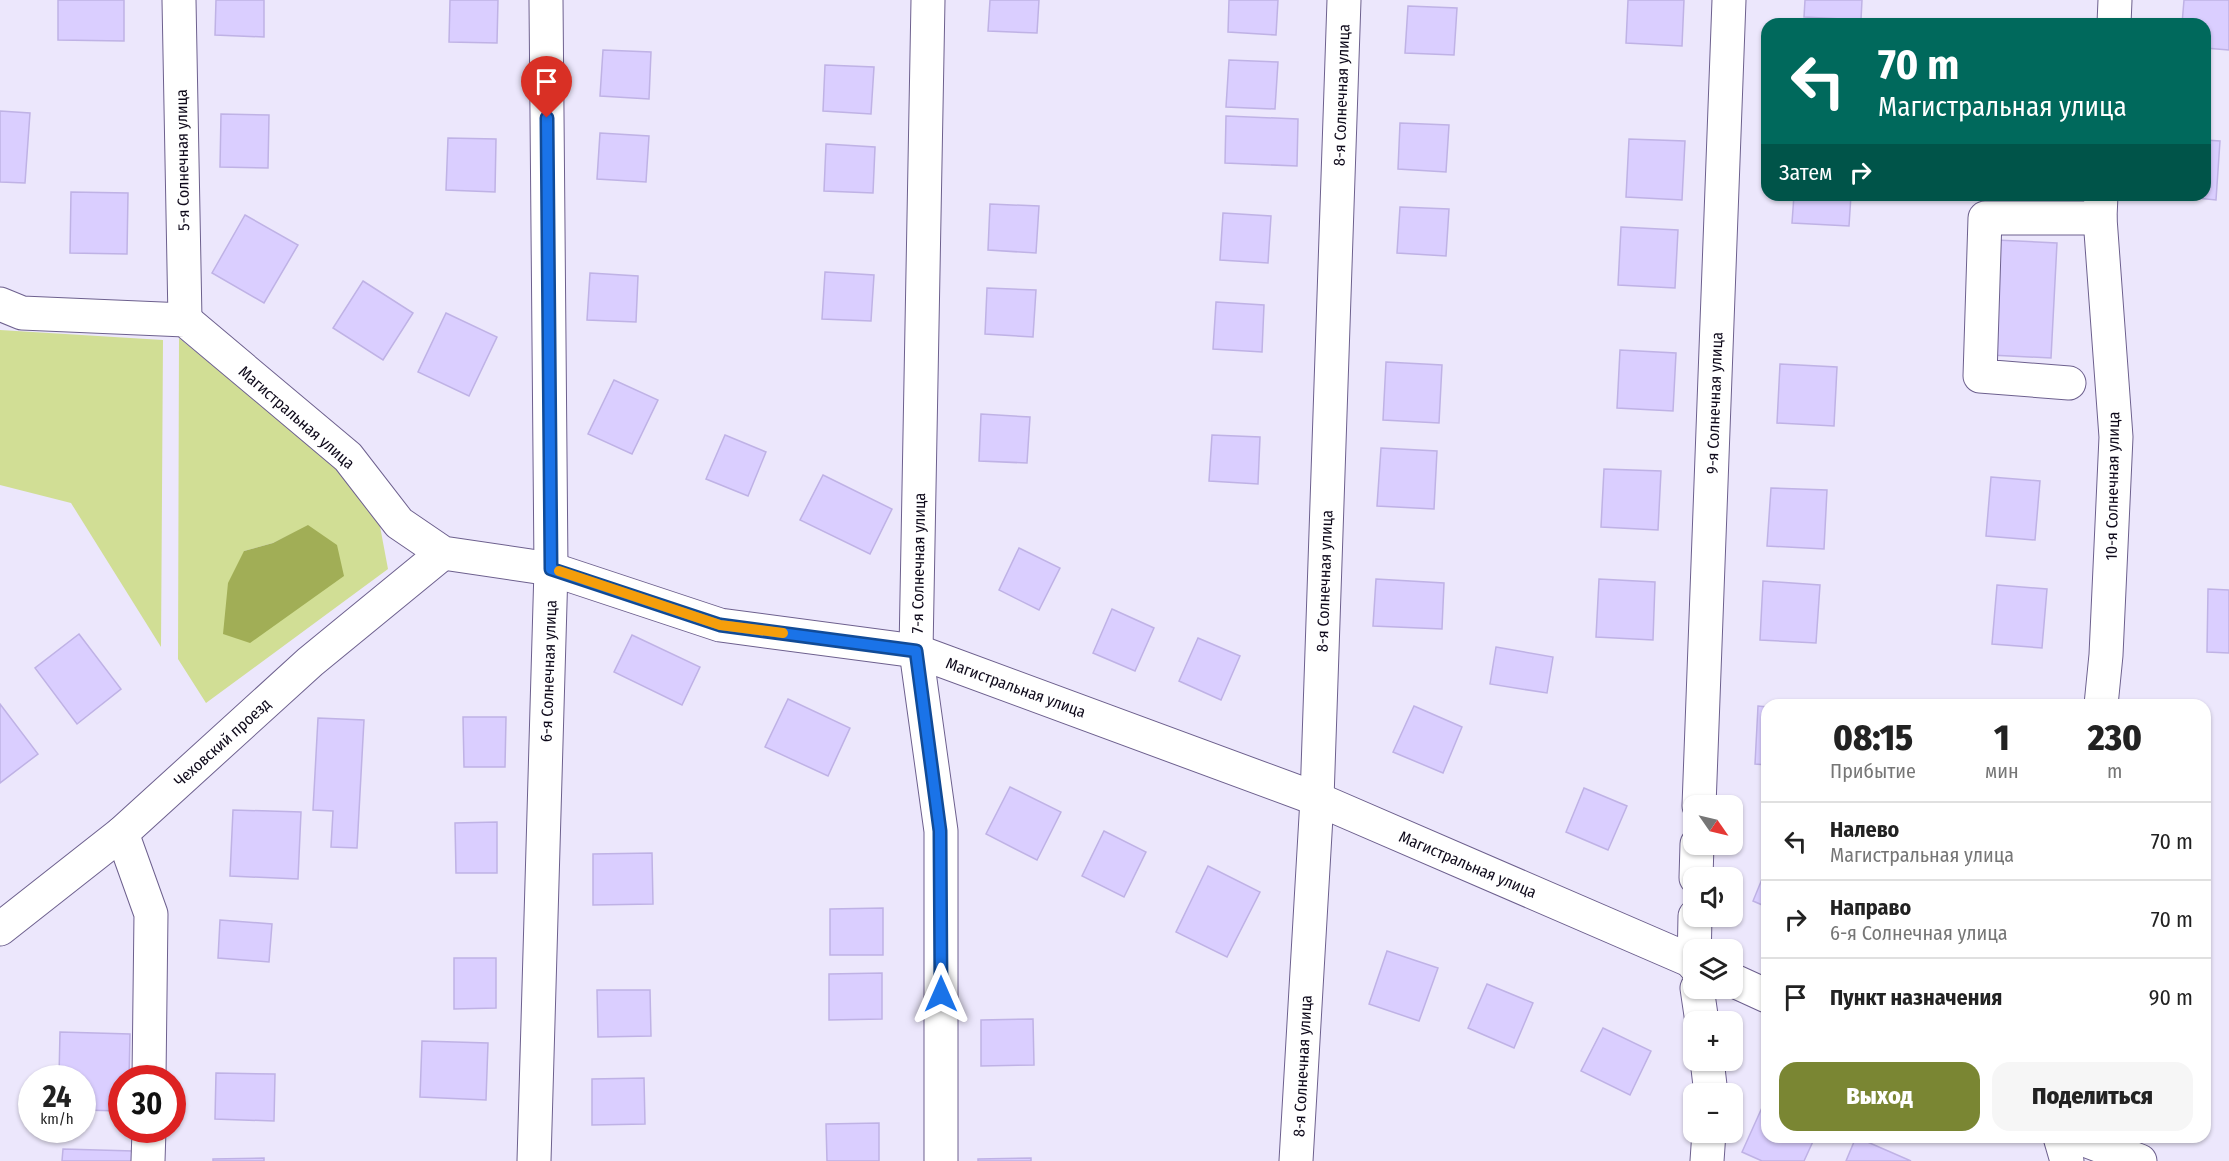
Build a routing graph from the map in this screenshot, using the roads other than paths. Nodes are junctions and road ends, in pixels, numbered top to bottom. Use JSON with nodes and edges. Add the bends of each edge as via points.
{"nodes":[{"id":1,"x":180,"y":0,"type":"edge"},
{"id":2,"x":546,"y":0,"type":"edge"},
{"id":3,"x":928,"y":0,"type":"edge"},
{"id":4,"x":1344,"y":0,"type":"edge"},
{"id":5,"x":1729,"y":0,"type":"edge"},
{"id":6,"x":2115,"y":0,"type":"edge"},
{"id":7,"x":2114,"y":18,"type":"edge"},
{"id":8,"x":2101,"y":207,"type":"edge"},
{"id":9,"x":0,"y":304,"type":"edge"},
{"id":10,"x":185,"y":320,"type":"junction"},
{"id":11,"x":2068,"y":383,"type":"dead end"},
{"id":12,"x":443,"y":553,"type":"junction"},
{"id":13,"x":551,"y":569,"type":"junction"},
{"id":14,"x":916,"y":651,"type":"junction"},
{"id":15,"x":2102,"y":699,"type":"edge"},
{"id":16,"x":1699,"y":795,"type":"edge"},
{"id":17,"x":1317,"y":799,"type":"junction"},
{"id":18,"x":122,"y":833,"type":"junction"},
{"id":19,"x":0,"y":929,"type":"edge"},
{"id":20,"x":1683,"y":959,"type":"edge"},
{"id":21,"x":1743,"y":985,"type":"edge"},
{"id":22,"x":1761,"y":993,"type":"edge"},
{"id":23,"x":149,"y":1065,"type":"edge"},
{"id":24,"x":149,"y":1143,"type":"edge"},
{"id":25,"x":1708,"y":1143,"type":"edge"},
{"id":26,"x":2062,"y":1143,"type":"edge"},
{"id":27,"x":2094,"y":1143,"type":"edge"},
{"id":28,"x":148,"y":1161,"type":"edge"},
{"id":29,"x":534,"y":1161,"type":"edge"},
{"id":30,"x":941,"y":1161,"type":"edge"},
{"id":31,"x":1296,"y":1161,"type":"edge"},
{"id":32,"x":1707,"y":1161,"type":"edge"},
{"id":33,"x":2067,"y":1161,"type":"edge"},
{"id":34,"x":2140,"y":1161,"type":"edge"}],
"edges":[{"from":1,"to":10,"type":"street","name":"5-я Солнечная улица"},
{"from":2,"to":13,"type":"street","name":"6-я Солнечная улица"},
{"from":3,"to":14,"type":"street","name":"7-я Солнечная улица"},
{"from":4,"to":17,"type":"street","name":"8-я Солнечная улица"},
{"from":5,"to":16,"type":"street","name":"9-я Солнечная улица"},
{"from":6,"to":7,"type":"street"},
{"from":8,"to":11,"type":"street","via":[[1985,218],[1980,376]]},
{"from":8,"to":15,"type":"street","name":"10-я Солнечная улица","via":[[2116,437]]},
{"from":9,"to":10,"type":"street","via":[[22,313]]},
{"from":10,"to":12,"type":"street","name":"Магистральная улица","via":[[348,458],[399,523]]},
{"from":12,"to":13,"type":"street","name":"Магистральная улица"},
{"from":12,"to":18,"type":"street","name":"Чеховский проезд","via":[[310,662]]},
{"from":13,"to":14,"type":"street","name":"Магистральная улица","via":[[720,625]]},
{"from":13,"to":29,"type":"street","name":"6-я Солнечная улица"},
{"from":14,"to":17,"type":"street","name":"Магистральная улица"},
{"from":14,"to":30,"type":"street","name":"7-я Солнечная улица","via":[[940,831]]},
{"from":17,"to":20,"type":"street","name":"Магистральная улица"},
{"from":17,"to":31,"type":"street","name":"8-я Солнечная улица"},
{"from":18,"to":19,"type":"street","name":"Чеховский проезд"},
{"from":18,"to":23,"type":"street","via":[[151,914]]},
{"from":21,"to":22,"type":"street"},
{"from":24,"to":28,"type":"street"},
{"from":25,"to":32,"type":"street"},
{"from":26,"to":33,"type":"street"},
{"from":27,"to":34,"type":"street"}]}
